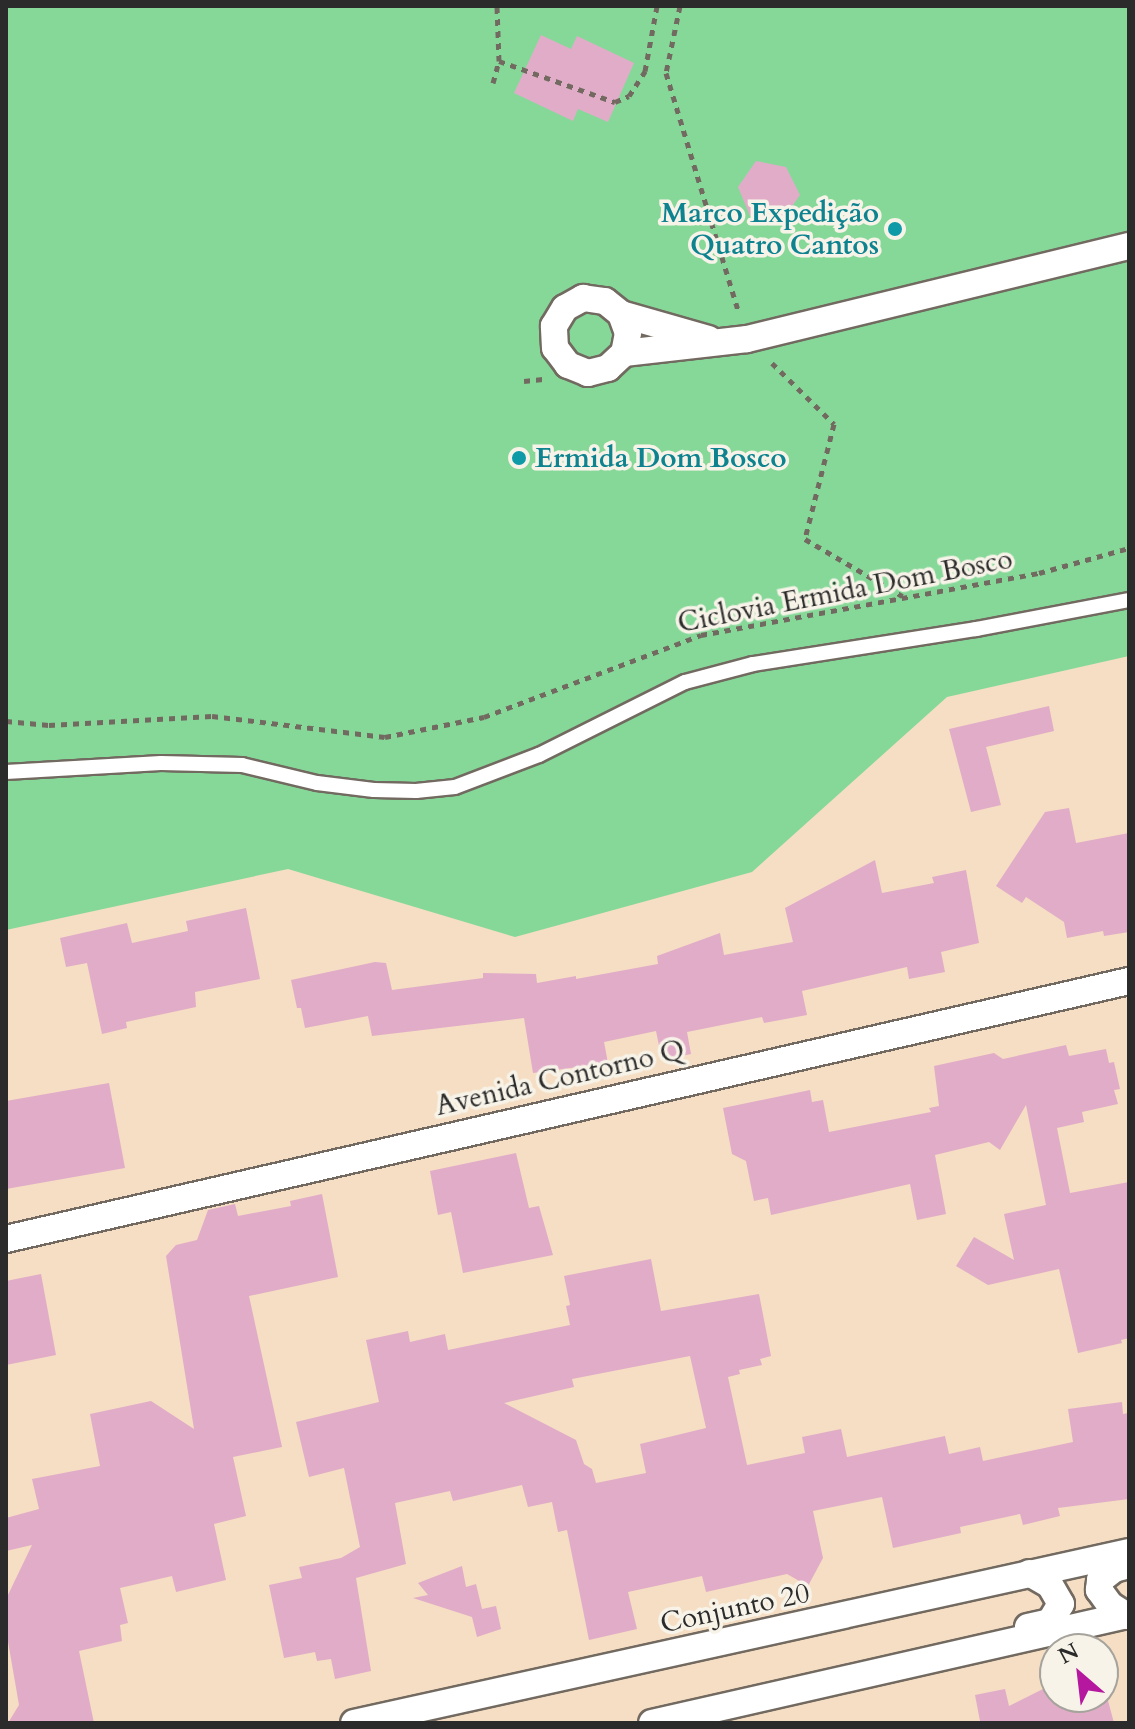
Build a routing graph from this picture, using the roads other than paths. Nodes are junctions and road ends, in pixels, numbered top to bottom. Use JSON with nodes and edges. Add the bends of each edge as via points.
{"nodes":[{"id":1,"x":1129,"y":246,"type":"edge"},
{"id":2,"x":621,"y":314,"type":"junction"},
{"id":3,"x":720,"y":343,"type":"junction"},
{"id":4,"x":624,"y":353,"type":"junction"},
{"id":5,"x":1129,"y":600,"type":"edge"},
{"id":6,"x":6,"y":772,"type":"edge"},
{"id":7,"x":1129,"y":981,"type":"edge"},
{"id":8,"x":6,"y":1239,"type":"edge"},
{"id":9,"x":1129,"y":1552,"type":"edge"},
{"id":10,"x":1129,"y":1565,"type":"edge"},
{"id":11,"x":1029,"y":1573,"type":"junction"},
{"id":12,"x":1128,"y":1616,"type":"edge"},
{"id":13,"x":982,"y":1647,"type":"junction"},
{"id":14,"x":354,"y":1723,"type":"edge"},
{"id":15,"x":652,"y":1723,"type":"edge"}],
"edges":[{"from":1,"to":3,"type":"street"},
{"from":2,"to":3,"type":"street"},
{"from":2,"to":4,"type":"street","via":[[628,333]]},
{"from":2,"to":4,"type":"street","via":[[605,301],[583,298],[565,308],[554,326],[555,348],[568,365],[588,373],[608,368]]},
{"from":3,"to":4,"type":"street"},
{"from":5,"to":6,"type":"lane","via":[[753,664],[699,679],[539,755],[455,787],[374,790],[242,765],[161,763]]},
{"from":7,"to":8,"type":"street","name":"Avenida Contorno Q"},
{"from":9,"to":11,"type":"street","name":"Conjunto 20"},
{"from":10,"to":12,"type":"street","via":[[1100,1580],[1104,1598]]},
{"from":11,"to":13,"type":"street","via":[[1050,1585],[1061,1604],[1057,1615],[1050,1622],[998,1633]]},
{"from":11,"to":14,"type":"street","name":"Conjunto 20"},
{"from":12,"to":13,"type":"street"},
{"from":13,"to":15,"type":"street"}]}
